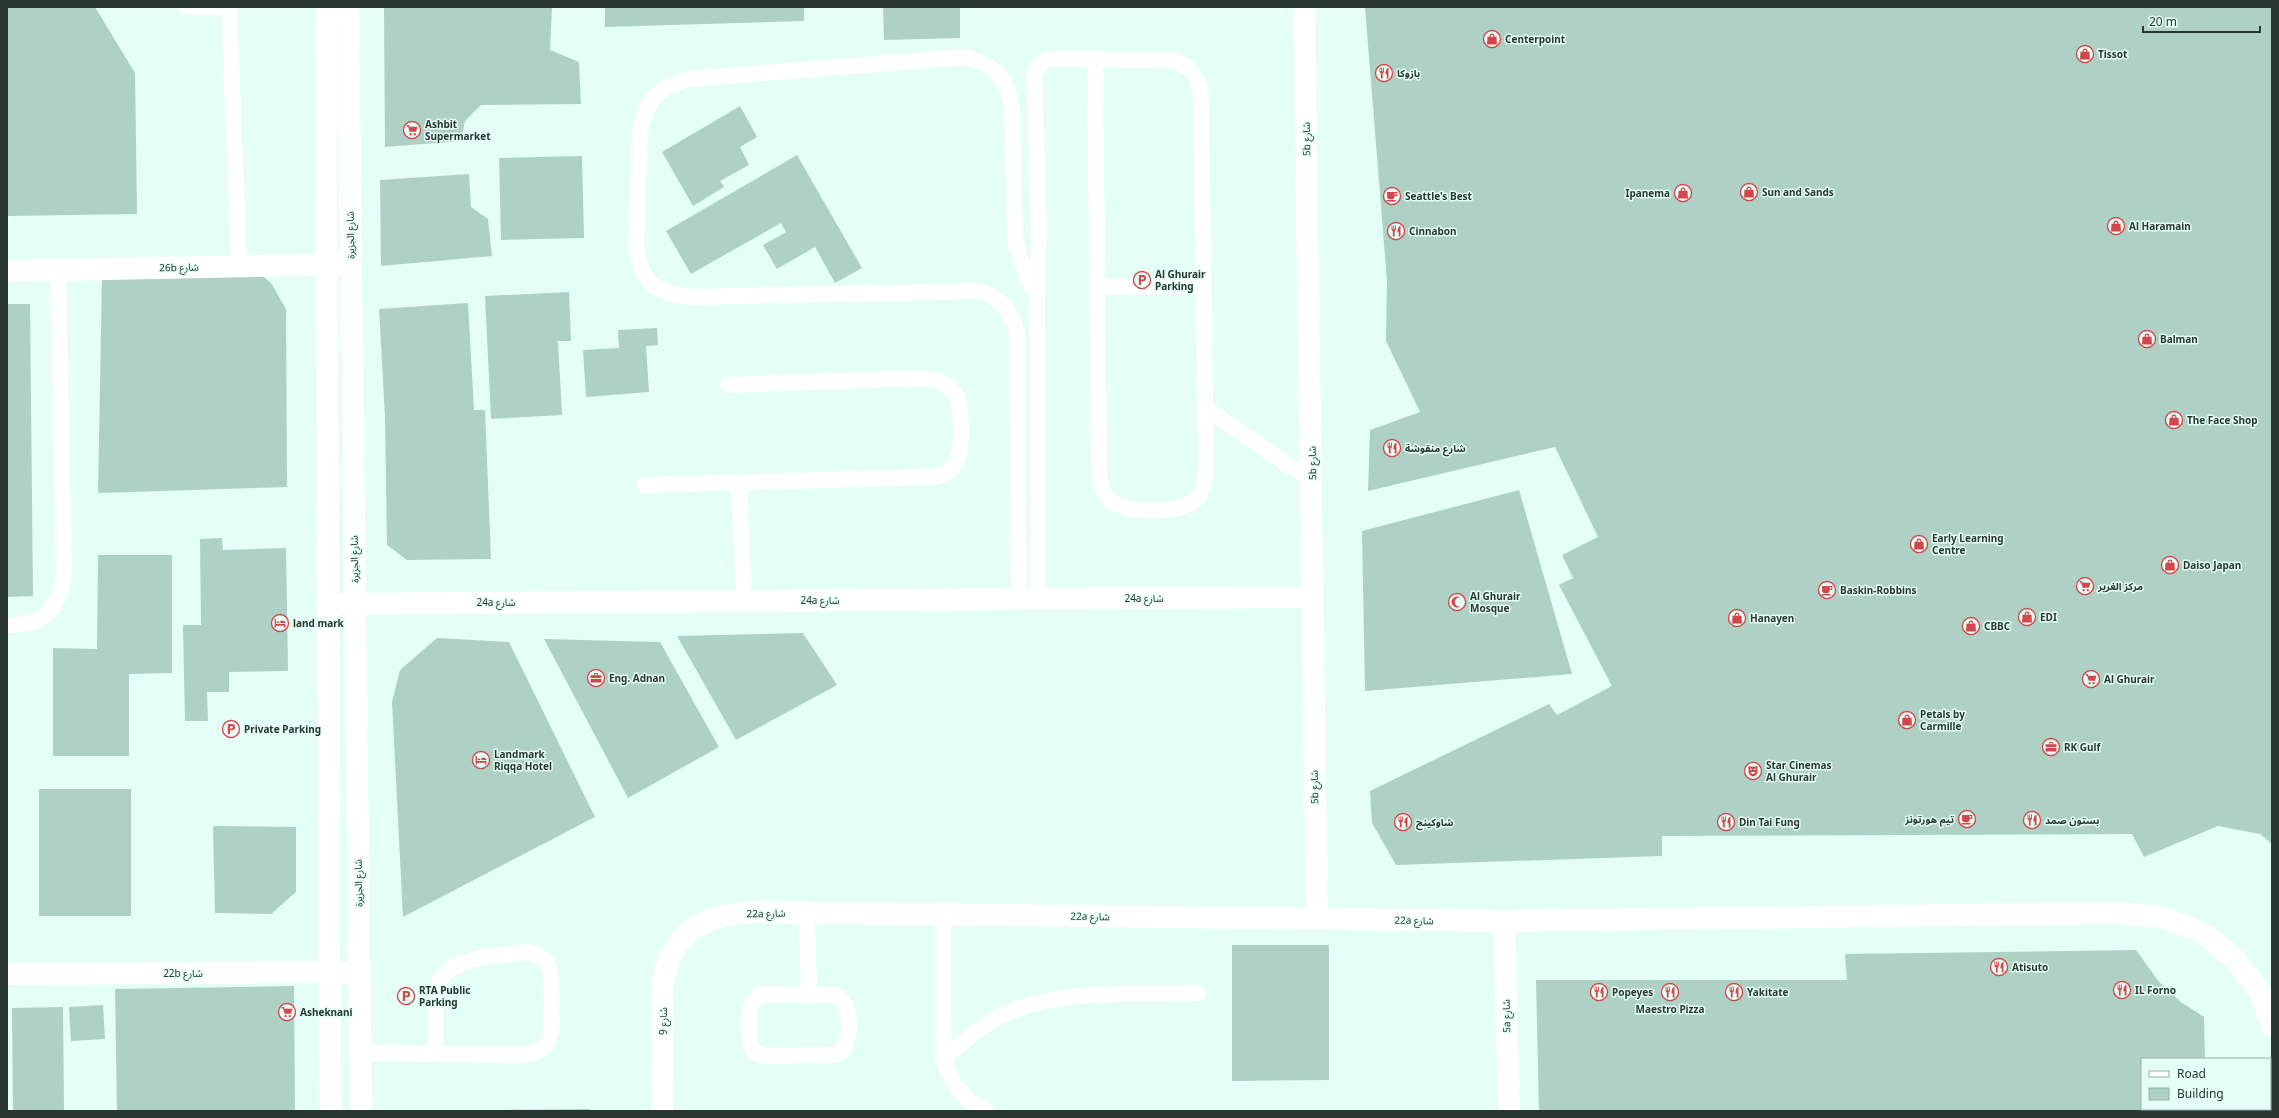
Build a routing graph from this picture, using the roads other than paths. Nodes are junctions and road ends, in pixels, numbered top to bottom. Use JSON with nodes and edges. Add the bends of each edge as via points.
{"nodes":[{"id":1,"x":187,"y":7,"type":"edge"},
{"id":2,"x":217,"y":7,"type":"edge"},
{"id":3,"x":230,"y":7,"type":"edge"},
{"id":4,"x":326,"y":7,"type":"edge"},
{"id":5,"x":348,"y":7,"type":"edge"},
{"id":6,"x":1304,"y":7,"type":"edge"},
{"id":7,"x":1095,"y":58,"type":"junction"},
{"id":8,"x":327,"y":264,"type":"junction"},
{"id":9,"x":351,"y":264,"type":"junction"},
{"id":10,"x":239,"y":266,"type":"junction"},
{"id":11,"x":58,"y":270,"type":"junction"},
{"id":12,"x":7,"y":271,"type":"edge"},
{"id":13,"x":1203,"y":286,"type":"junction"},
{"id":14,"x":1097,"y":287,"type":"junction"},
{"id":15,"x":1037,"y":298,"type":"junction"},
{"id":16,"x":728,"y":385,"type":"dead end"},
{"id":17,"x":1204,"y":408,"type":"junction"},
{"id":18,"x":1312,"y":481,"type":"junction"},
{"id":19,"x":739,"y":482,"type":"junction"},
{"id":20,"x":644,"y":485,"type":"dead end"},
{"id":21,"x":1312,"y":597,"type":"junction"},
{"id":22,"x":1028,"y":598,"type":"junction"},
{"id":23,"x":744,"y":601,"type":"junction"},
{"id":24,"x":328,"y":604,"type":"junction"},
{"id":25,"x":355,"y":604,"type":"junction"},
{"id":26,"x":7,"y":625,"type":"edge"},
{"id":27,"x":807,"y":913,"type":"junction"},
{"id":28,"x":942,"y":914,"type":"junction"},
{"id":29,"x":1317,"y":919,"type":"junction"},
{"id":30,"x":1504,"y":921,"type":"junction"},
{"id":31,"x":682,"y":936,"type":"joint"},
{"id":32,"x":329,"y":972,"type":"junction"},
{"id":33,"x":359,"y":972,"type":"junction"},
{"id":34,"x":7,"y":974,"type":"edge"},
{"id":35,"x":1198,"y":993,"type":"dead end"},
{"id":36,"x":809,"y":994,"type":"junction"},
{"id":37,"x":2272,"y":1026,"type":"edge"},
{"id":38,"x":360,"y":1053,"type":"junction"},
{"id":39,"x":436,"y":1054,"type":"junction"},
{"id":40,"x":943,"y":1059,"type":"junction"},
{"id":41,"x":330,"y":1111,"type":"edge"},
{"id":42,"x":361,"y":1111,"type":"edge"},
{"id":43,"x":662,"y":1111,"type":"edge"},
{"id":44,"x":988,"y":1111,"type":"edge"},
{"id":45,"x":1508,"y":1111,"type":"edge"}],
"edges":[{"from":1,"to":2,"type":"lane"},
{"from":3,"to":10,"type":"lane"},
{"from":4,"to":8,"type":"street"},
{"from":5,"to":9,"type":"street","name":"شارع الجزيرة"},
{"from":6,"to":18,"type":"street","name":"5b شارع"},
{"from":7,"to":13,"type":"lane","via":[[1173,60],[1185,64],[1194,73],[1199,84]]},
{"from":7,"to":14,"type":"lane"},
{"from":7,"to":15,"type":"lane","via":[[1050,59],[1039,65],[1034,75],[1039,227]]},
{"from":8,"to":9,"type":"street","name":"26b شارع"},
{"from":8,"to":10,"type":"street","name":"26b شارع"},
{"from":8,"to":24,"type":"street"},
{"from":9,"to":25,"type":"street","name":"شارع الجزيرة"},
{"from":10,"to":11,"type":"street","name":"26b شارع"},
{"from":11,"to":12,"type":"street","name":"26b شارع"},
{"from":11,"to":26,"type":"lane","via":[[64,572],[62,592],[53,608],[38,620]]},
{"from":13,"to":14,"type":"lane"},
{"from":13,"to":17,"type":"lane"},
{"from":14,"to":17,"type":"lane","via":[[1098,473],[1101,487],[1109,500],[1122,508],[1144,510],[1184,506],[1197,498],[1205,485]]},
{"from":15,"to":22,"type":"lane"},
{"from":15,"to":22,"type":"lane","via":[[1020,259],[1015,239],[1010,95],[1004,81],[988,66],[977,60],[966,57],[689,79],[674,83],[660,91],[649,103],[642,117],[637,260],[644,275],[656,288],[672,296],[689,297],[980,291],[994,296],[1005,305],[1013,318],[1017,333]]},
{"from":16,"to":19,"type":"lane","via":[[926,378],[938,380],[948,386],[956,395],[960,406],[958,460],[944,475]]},
{"from":17,"to":18,"type":"lane"},
{"from":18,"to":21,"type":"street","name":"5b شارع"},
{"from":19,"to":20,"type":"lane"},
{"from":19,"to":23,"type":"lane"},
{"from":21,"to":22,"type":"street","name":"24a شارع"},
{"from":21,"to":29,"type":"street","name":"5b شارع"},
{"from":22,"to":23,"type":"street","name":"24a شارع"},
{"from":23,"to":25,"type":"street","name":"24a شارع"},
{"from":24,"to":25,"type":"street","name":"24a شارع"},
{"from":24,"to":32,"type":"street"},
{"from":25,"to":33,"type":"street","name":"شارع الجزيرة"},
{"from":27,"to":28,"type":"street","name":"22a شارع"},
{"from":27,"to":31,"type":"street","name":"22a شارع","via":[[725,914],[702,923]]},
{"from":27,"to":36,"type":"lane"},
{"from":28,"to":29,"type":"street","name":"22a شارع"},
{"from":28,"to":40,"type":"lane"},
{"from":29,"to":30,"type":"street","name":"22a شارع"},
{"from":30,"to":37,"type":"street","name":"22a شارع","via":[[2118,913],[2161,917],[2200,932],[2234,958],[2260,992]]},
{"from":30,"to":45,"type":"street","name":"5a شارع"},
{"from":31,"to":43,"type":"street","name":"شارع 9","via":[[670,956],[664,977]]},
{"from":32,"to":33,"type":"street","name":"22b شارع"},
{"from":32,"to":34,"type":"street","name":"22b شارع"},
{"from":32,"to":41,"type":"street"},
{"from":33,"to":38,"type":"street","name":"شارع الجزيرة"},
{"from":35,"to":40,"type":"lane","via":[[1088,996],[1056,999],[1024,1007],[994,1020],[967,1038]]},
{"from":36,"to":36,"type":"lane","via":[[762,994],[755,998],[749,1011],[751,1046],[754,1052],[764,1056],[836,1055],[842,1052],[848,1039],[848,1012],[843,999],[830,994]]},
{"from":38,"to":39,"type":"lane"},
{"from":38,"to":42,"type":"street","name":"شارع الجزيرة"},
{"from":39,"to":39,"type":"lane","via":[[520,1055],[539,1051],[547,1044],[552,1024],[550,975],[548,965],[541,956],[525,952],[452,966],[438,984]]},
{"from":40,"to":44,"type":"lane","via":[[953,1083],[970,1102]]}]}
